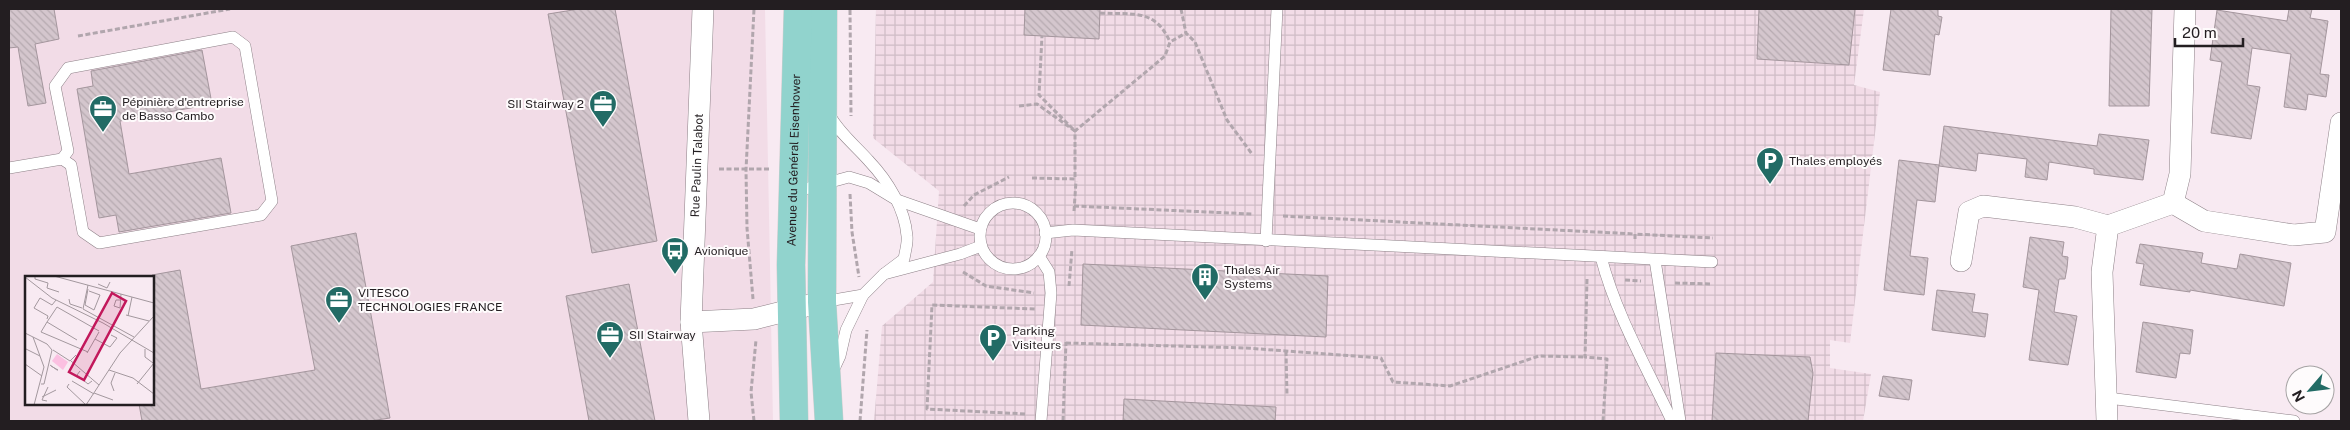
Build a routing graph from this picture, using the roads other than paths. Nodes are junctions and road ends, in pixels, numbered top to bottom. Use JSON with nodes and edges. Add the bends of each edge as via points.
{"nodes":[{"id":1,"x":703,"y":9,"type":"edge"},
{"id":2,"x":798,"y":9,"type":"edge"},
{"id":3,"x":823,"y":9,"type":"edge"},
{"id":4,"x":1277,"y":9,"type":"edge"},
{"id":5,"x":2185,"y":9,"type":"edge"},
{"id":6,"x":823,"y":100,"type":"junction"},
{"id":7,"x":2341,"y":124,"type":"edge"},
{"id":8,"x":62,"y":159,"type":"junction"},
{"id":9,"x":9,"y":168,"type":"edge"},
{"id":10,"x":823,"y":182,"type":"junction"},
{"id":11,"x":794,"y":192,"type":"junction"},
{"id":12,"x":897,"y":200,"type":"junction"},
{"id":13,"x":2173,"y":203,"type":"junction"},
{"id":14,"x":793,"y":222,"type":"junction"},
{"id":15,"x":2108,"y":226,"type":"junction"},
{"id":16,"x":980,"y":229,"type":"junction"},
{"id":17,"x":1045,"y":233,"type":"junction"},
{"id":18,"x":2333,"y":235,"type":"edge"},
{"id":19,"x":1266,"y":241,"type":"junction"},
{"id":20,"x":981,"y":246,"type":"junction"},
{"id":21,"x":1039,"y":256,"type":"junction"},
{"id":22,"x":1601,"y":257,"type":"junction"},
{"id":23,"x":1655,"y":260,"type":"junction"},
{"id":24,"x":1961,"y":261,"type":"dead end"},
{"id":25,"x":1712,"y":262,"type":"dead end"},
{"id":26,"x":884,"y":274,"type":"junction"},
{"id":27,"x":863,"y":295,"type":"junction"},
{"id":28,"x":822,"y":302,"type":"junction"},
{"id":29,"x":791,"y":310,"type":"junction"},
{"id":30,"x":691,"y":322,"type":"junction"},
{"id":31,"x":827,"y":384,"type":"junction"},
{"id":32,"x":2108,"y":398,"type":"junction"},
{"id":33,"x":1041,"y":418,"type":"edge"},
{"id":34,"x":699,"y":421,"type":"edge"},
{"id":35,"x":794,"y":421,"type":"edge"},
{"id":36,"x":828,"y":421,"type":"edge"},
{"id":37,"x":1672,"y":421,"type":"edge"},
{"id":38,"x":1680,"y":421,"type":"edge"},
{"id":39,"x":2107,"y":421,"type":"edge"},
{"id":40,"x":2294,"y":421,"type":"edge"}],
"edges":[{"from":1,"to":30,"type":"street","name":"Rue Paulin Talabot"},
{"from":2,"to":11,"type":"main road","name":"Avenue du Général Eisenhower"},
{"from":3,"to":6,"type":"main road"},
{"from":4,"to":19,"type":"lane"},
{"from":5,"to":13,"type":"street","via":[[2180,174]]},
{"from":6,"to":10,"type":"main road"},
{"from":6,"to":12,"type":"lane","via":[[833,122],[870,161]]},
{"from":7,"to":18,"type":"street"},
{"from":8,"to":8,"type":"lane","via":[[71,165],[84,232],[99,243],[261,215],[272,201],[245,46],[233,38],[68,68],[55,86],[68,151]]},
{"from":8,"to":9,"type":"lane"},
{"from":10,"to":11,"type":"lane"},
{"from":10,"to":12,"type":"lane","via":[[849,177],[859,179]]},
{"from":10,"to":28,"type":"main road"},
{"from":11,"to":14,"type":"main road","name":"Avenue du Général Eisenhower"},
{"from":12,"to":16,"type":"lane"},
{"from":12,"to":26,"type":"lane","via":[[908,238],[904,259]]},
{"from":13,"to":15,"type":"street"},
{"from":13,"to":18,"type":"street","via":[[2204,221],[2294,235]]},
{"from":14,"to":28,"type":"main road","via":[[808,250]]},
{"from":14,"to":29,"type":"main road","name":"Avenue du Général Eisenhower"},
{"from":15,"to":24,"type":"street","via":[[2074,217],[1984,206],[1969,212]]},
{"from":15,"to":32,"type":"street","via":[[2102,272]]},
{"from":16,"to":17,"type":"lane","via":[[990,212],[1013,204],[1036,213]]},
{"from":16,"to":20,"type":"lane"},
{"from":17,"to":19,"type":"lane","via":[[1073,230]]},
{"from":17,"to":21,"type":"lane","via":[[1044,247]]},
{"from":19,"to":22,"type":"lane"},
{"from":20,"to":21,"type":"lane","via":[[991,260],[1006,268],[1024,267]]},
{"from":20,"to":26,"type":"lane"},
{"from":21,"to":33,"type":"lane","via":[[1049,272]]},
{"from":22,"to":23,"type":"lane"},
{"from":22,"to":37,"type":"lane","via":[[1607,280],[1629,331]]},
{"from":23,"to":25,"type":"lane"},
{"from":23,"to":38,"type":"lane"},
{"from":26,"to":27,"type":"lane"},
{"from":27,"to":28,"type":"lane"},
{"from":27,"to":31,"type":"lane","via":[[846,330],[840,356]]},
{"from":28,"to":29,"type":"street"},
{"from":28,"to":31,"type":"main road"},
{"from":29,"to":30,"type":"street","via":[[754,319]]},
{"from":29,"to":31,"type":"main road"},
{"from":29,"to":35,"type":"main road","name":"Avenue du Général Eisenhower"},
{"from":30,"to":34,"type":"street","name":"Rue Paulin Talabot"},
{"from":31,"to":36,"type":"main road"},
{"from":32,"to":39,"type":"street"},
{"from":32,"to":40,"type":"lane"}]}
